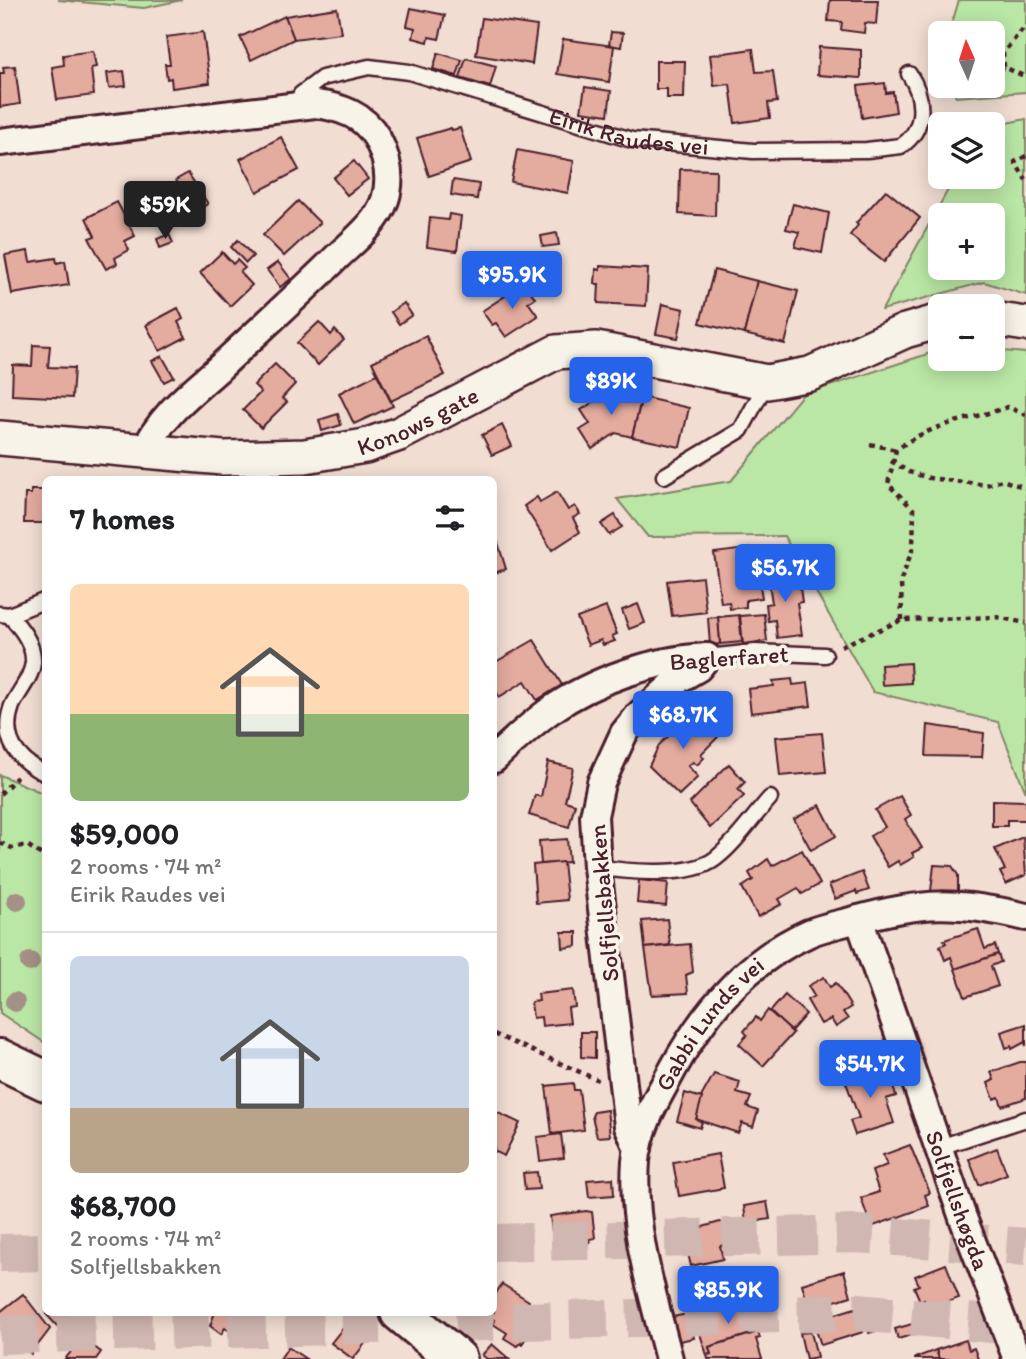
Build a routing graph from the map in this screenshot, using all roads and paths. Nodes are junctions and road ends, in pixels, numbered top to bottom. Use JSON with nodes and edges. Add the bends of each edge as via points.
{"nodes":[{"id":1,"x":1026,"y":25,"type":"edge"},
{"id":2,"x":1005,"y":51,"type":"edge"},
{"id":3,"x":1005,"y":66,"type":"edge"},
{"id":4,"x":909,"y":74,"type":"dead end"},
{"id":5,"x":1026,"y":77,"type":"edge"},
{"id":6,"x":296,"y":104,"type":"junction"},
{"id":7,"x":0,"y":142,"type":"edge"},
{"id":8,"x":1026,"y":156,"type":"edge"},
{"id":9,"x":1026,"y":180,"type":"edge"},
{"id":10,"x":1005,"y":320,"type":"edge"},
{"id":11,"x":928,"y":324,"type":"edge"},
{"id":12,"x":1026,"y":324,"type":"edge"},
{"id":13,"x":767,"y":382,"type":"junction"},
{"id":14,"x":1026,"y":415,"type":"edge"},
{"id":15,"x":0,"y":438,"type":"edge"},
{"id":16,"x":870,"y":444,"type":"dead end"},
{"id":17,"x":896,"y":450,"type":"junction"},
{"id":18,"x":145,"y":451,"type":"junction"},
{"id":19,"x":891,"y":461,"type":"junction"},
{"id":20,"x":664,"y":477,"type":"dead end"},
{"id":21,"x":1026,"y":488,"type":"edge"},
{"id":22,"x":42,"y":601,"type":"edge"},
{"id":23,"x":5,"y":615,"type":"edge"},
{"id":24,"x":902,"y":620,"type":"junction"},
{"id":25,"x":1026,"y":623,"type":"edge"},
{"id":26,"x":825,"y":655,"type":"joint"},
{"id":27,"x":707,"y":657,"type":"junction"},
{"id":28,"x":497,"y":756,"type":"edge"},
{"id":29,"x":42,"y":772,"type":"edge"},
{"id":30,"x":770,"y":798,"type":"dead end"},
{"id":31,"x":0,"y":843,"type":"edge"},
{"id":32,"x":42,"y":856,"type":"edge"},
{"id":33,"x":597,"y":867,"type":"junction"},
{"id":34,"x":1026,"y":917,"type":"edge"},
{"id":35,"x":859,"y":919,"type":"junction"},
{"id":36,"x":497,"y":1035,"type":"edge"},
{"id":37,"x":0,"y":1059,"type":"edge"},
{"id":38,"x":42,"y":1079,"type":"edge"},
{"id":39,"x":599,"y":1081,"type":"dead end"},
{"id":40,"x":1026,"y":1119,"type":"edge"},
{"id":41,"x":940,"y":1147,"type":"junction"},
{"id":42,"x":638,"y":1148,"type":"junction"},
{"id":43,"x":405,"y":1316,"type":"edge"},
{"id":44,"x":1018,"y":1346,"type":"edge"},
{"id":45,"x":457,"y":1359,"type":"edge"},
{"id":46,"x":669,"y":1359,"type":"edge"}],
"edges":[{"from":1,"to":2,"type":"path"},
{"from":3,"to":5,"type":"path"},
{"from":4,"to":6,"type":"lane","name":"Eirik Raudes vei","via":[[920,96],[917,128],[901,146],[867,150],[720,150],[632,140],[409,72],[369,67],[322,78]]},
{"from":6,"to":7,"type":"street"},
{"from":6,"to":18,"type":"street","via":[[330,106],[366,123],[386,159],[386,199],[374,220],[315,279],[167,415]]},
{"from":8,"to":9,"type":"path","via":[[1015,162]]},
{"from":10,"to":12,"type":"street"},
{"from":11,"to":13,"type":"street","name":"Konows gate","via":[[822,369]]},
{"from":13,"to":18,"type":"street","name":"Konows gate","via":[[596,349],[575,349],[537,360],[432,419],[365,446],[274,459]]},
{"from":13,"to":20,"type":"lane","via":[[741,430]]},
{"from":14,"to":17,"type":"path","via":[[1008,407],[930,428]]},
{"from":15,"to":18,"type":"street","name":"Konows gate"},
{"from":16,"to":17,"type":"path"},
{"from":17,"to":19,"type":"path"},
{"from":19,"to":21,"type":"path","via":[[929,478],[986,485],[1002,480]]},
{"from":19,"to":24,"type":"path","via":[[888,484],[914,510],[913,548],[901,580]]},
{"from":22,"to":23,"type":"lane"},
{"from":23,"to":29,"type":"lane","via":[[27,638],[33,659],[8,718],[10,744],[20,759]]},
{"from":24,"to":25,"type":"path","via":[[996,617]]},
{"from":24,"to":26,"type":"path"},
{"from":26,"to":27,"type":"lane","name":"Baglerfaret","via":[[755,652]]},
{"from":27,"to":28,"type":"street","name":"Baglerfaret","via":[[660,662],[608,681],[553,708]]},
{"from":27,"to":33,"type":"street","name":"Solfjellsbakken","via":[[624,733],[601,783],[594,816]]},
{"from":30,"to":33,"type":"lane","via":[[712,862],[684,870]]},
{"from":31,"to":32,"type":"path","via":[[12,848],[27,845]]},
{"from":33,"to":42,"type":"street","name":"Solfjellsbakken","via":[[628,1126]]},
{"from":34,"to":35,"type":"street","name":"Gabbi Lunds vei","via":[[985,907],[929,904]]},
{"from":35,"to":41,"type":"street","name":"Solfjellshøgda"},
{"from":35,"to":42,"type":"street","name":"Gabbi Lunds vei","via":[[810,932],[768,956],[734,984],[686,1044],[647,1116]]},
{"from":36,"to":39,"type":"path"},
{"from":37,"to":38,"type":"main road"},
{"from":40,"to":41,"type":"lane"},
{"from":41,"to":44,"type":"street","name":"Solfjellshøgda"},
{"from":42,"to":46,"type":"street","name":"Gabbi Lunds vei","via":[[636,1190],[644,1255]]},
{"from":43,"to":45,"type":"main road"}]}
